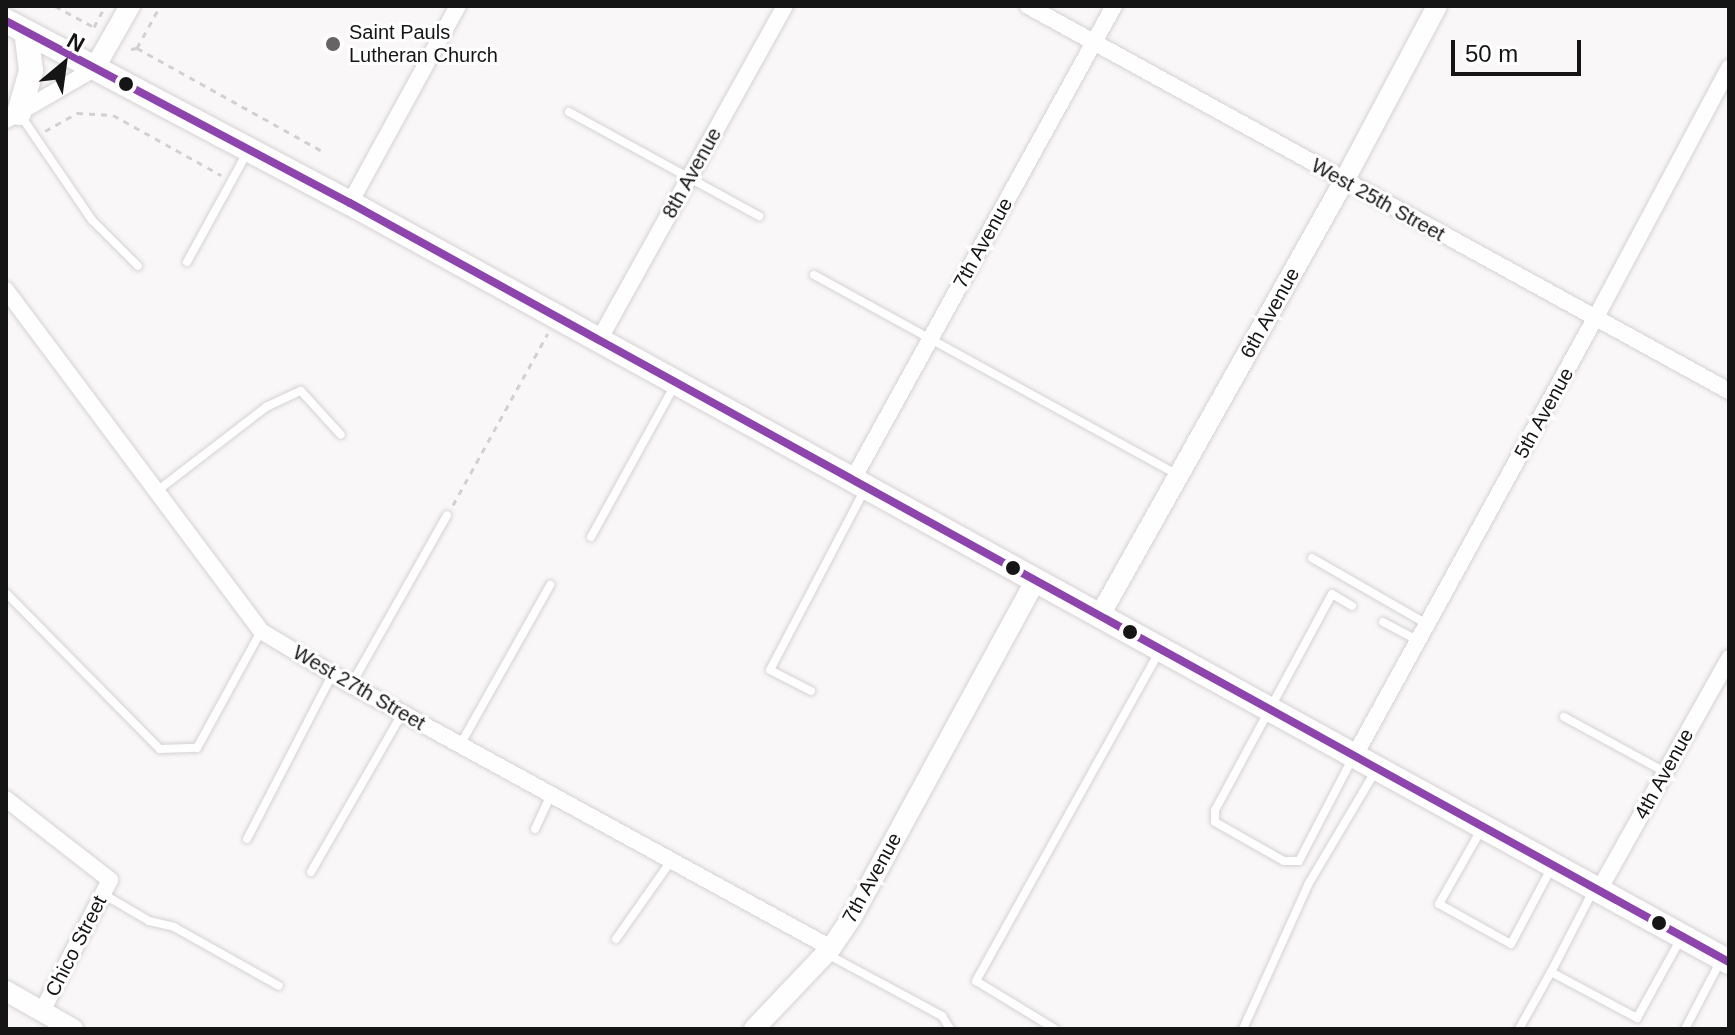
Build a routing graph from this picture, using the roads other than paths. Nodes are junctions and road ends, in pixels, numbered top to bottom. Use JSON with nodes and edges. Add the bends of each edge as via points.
{"nodes":[{"id":1,"x":130,"y":6,"type":"edge"},
{"id":2,"x":458,"y":6,"type":"edge"},
{"id":3,"x":785,"y":6,"type":"edge"},
{"id":4,"x":1028,"y":6,"type":"edge"},
{"id":5,"x":1114,"y":6,"type":"edge"},
{"id":6,"x":1437,"y":6,"type":"edge"},
{"id":7,"x":16,"y":27,"type":"edge"},
{"id":8,"x":1094,"y":42,"type":"junction"},
{"id":9,"x":1729,"y":68,"type":"edge"},
{"id":10,"x":94,"y":69,"type":"junction"},
{"id":11,"x":569,"y":112,"type":"dead end"},
{"id":12,"x":12,"y":116,"type":"edge"},
{"id":13,"x":248,"y":150,"type":"junction"},
{"id":14,"x":690,"y":177,"type":"junction"},
{"id":15,"x":1344,"y":181,"type":"junction"},
{"id":16,"x":350,"y":203,"type":"junction"},
{"id":17,"x":759,"y":216,"type":"dead end"},
{"id":18,"x":187,"y":262,"type":"dead end"},
{"id":19,"x":138,"y":266,"type":"dead end"},
{"id":20,"x":814,"y":275,"type":"dead end"},
{"id":21,"x":6,"y":290,"type":"edge"},
{"id":22,"x":1595,"y":319,"type":"junction"},
{"id":23,"x":930,"y":339,"type":"junction"},
{"id":24,"x":599,"y":340,"type":"junction"},
{"id":25,"x":676,"y":383,"type":"junction"},
{"id":26,"x":1729,"y":391,"type":"edge"},
{"id":27,"x":341,"y":435,"type":"dead end"},
{"id":28,"x":1178,"y":476,"type":"junction"},
{"id":29,"x":860,"y":483,"type":"junction"},
{"id":30,"x":157,"y":491,"type":"junction"},
{"id":31,"x":447,"y":515,"type":"road end"},
{"id":32,"x":591,"y":537,"type":"dead end"},
{"id":33,"x":1312,"y":558,"type":"dead end"},
{"id":34,"x":1035,"y":581,"type":"junction"},
{"id":35,"x":550,"y":585,"type":"dead end"},
{"id":36,"x":6,"y":593,"type":"edge"},
{"id":37,"x":1352,"y":606,"type":"dead end"},
{"id":38,"x":1099,"y":617,"type":"junction"},
{"id":39,"x":1383,"y":622,"type":"dead end"},
{"id":40,"x":1427,"y":624,"type":"junction"},
{"id":41,"x":261,"y":631,"type":"junction"},
{"id":42,"x":1418,"y":641,"type":"junction"},
{"id":43,"x":1160,"y":650,"type":"junction"},
{"id":44,"x":1729,"y":658,"type":"edge"},
{"id":45,"x":333,"y":674,"type":"junction"},
{"id":46,"x":351,"y":685,"type":"junction"},
{"id":47,"x":811,"y":691,"type":"dead end"},
{"id":48,"x":1268,"y":708,"type":"junction"},
{"id":49,"x":402,"y":713,"type":"junction"},
{"id":50,"x":1564,"y":717,"type":"dead end"},
{"id":51,"x":460,"y":745,"type":"junction"},
{"id":52,"x":1355,"y":755,"type":"junction"},
{"id":53,"x":1378,"y":767,"type":"junction"},
{"id":54,"x":1665,"y":772,"type":"junction"},
{"id":55,"x":551,"y":795,"type":"junction"},
{"id":56,"x":6,"y":799,"type":"edge"},
{"id":57,"x":1483,"y":826,"type":"junction"},
{"id":58,"x":535,"y":829,"type":"dead end"},
{"id":59,"x":247,"y":839,"type":"dead end"},
{"id":60,"x":671,"y":861,"type":"junction"},
{"id":61,"x":1553,"y":865,"type":"junction"},
{"id":62,"x":311,"y":872,"type":"dead end"},
{"id":63,"x":106,"y":887,"type":"junction"},
{"id":64,"x":1597,"y":889,"type":"junction"},
{"id":65,"x":1682,"y":935,"type":"junction"},
{"id":66,"x":616,"y":939,"type":"dead end"},
{"id":67,"x":828,"y":951,"type":"junction"},
{"id":68,"x":1726,"y":960,"type":"edge"},
{"id":69,"x":1551,"y":972,"type":"junction"},
{"id":70,"x":279,"y":986,"type":"dead end"},
{"id":71,"x":6,"y":991,"type":"edge"},
{"id":72,"x":42,"y":1011,"type":"junction"},
{"id":73,"x":73,"y":1029,"type":"edge"},
{"id":74,"x":754,"y":1029,"type":"edge"},
{"id":75,"x":950,"y":1029,"type":"edge"},
{"id":76,"x":1055,"y":1029,"type":"edge"},
{"id":77,"x":1243,"y":1029,"type":"edge"},
{"id":78,"x":1519,"y":1029,"type":"edge"},
{"id":79,"x":1685,"y":1029,"type":"edge"}],
"edges":[{"from":1,"to":10,"type":"street"},
{"from":2,"to":16,"type":"street"},
{"from":3,"to":14,"type":"street","name":"8th Avenue"},
{"from":4,"to":8,"type":"street","name":"West 25th Street"},
{"from":5,"to":8,"type":"street","name":"7th Avenue"},
{"from":6,"to":15,"type":"street","name":"6th Avenue"},
{"from":7,"to":10,"type":"main road"},
{"from":7,"to":12,"type":"main road","via":[[31,71]]},
{"from":8,"to":15,"type":"street","name":"West 25th Street"},
{"from":8,"to":23,"type":"street","name":"7th Avenue"},
{"from":9,"to":22,"type":"street","name":"5th Avenue"},
{"from":10,"to":12,"type":"street"},
{"from":10,"to":13,"type":"main road"},
{"from":11,"to":14,"type":"lane"},
{"from":12,"to":19,"type":"lane","via":[[77,201]]},
{"from":13,"to":16,"type":"main road"},
{"from":13,"to":18,"type":"lane"},
{"from":14,"to":17,"type":"lane"},
{"from":14,"to":24,"type":"street","name":"8th Avenue"},
{"from":15,"to":22,"type":"street","name":"West 25th Street"},
{"from":15,"to":28,"type":"street","name":"6th Avenue"},
{"from":16,"to":24,"type":"main road"},
{"from":20,"to":23,"type":"lane"},
{"from":21,"to":30,"type":"street","name":"West 27th Street"},
{"from":22,"to":26,"type":"street","name":"West 25th Street"},
{"from":22,"to":40,"type":"street","name":"5th Avenue"},
{"from":23,"to":28,"type":"lane"},
{"from":23,"to":29,"type":"street","name":"7th Avenue"},
{"from":24,"to":25,"type":"main road"},
{"from":25,"to":29,"type":"main road"},
{"from":25,"to":32,"type":"lane"},
{"from":27,"to":30,"type":"lane","via":[[301,391],[266,407]]},
{"from":28,"to":38,"type":"street","name":"6th Avenue"},
{"from":29,"to":34,"type":"main road"},
{"from":29,"to":47,"type":"lane","via":[[770,670]]},
{"from":30,"to":41,"type":"street","name":"West 27th Street"},
{"from":31,"to":46,"type":"lane"},
{"from":33,"to":40,"type":"lane"},
{"from":34,"to":38,"type":"main road"},
{"from":34,"to":67,"type":"street","name":"7th Avenue","via":[[852,917]]},
{"from":35,"to":51,"type":"lane"},
{"from":36,"to":41,"type":"lane","via":[[160,749],[197,748]]},
{"from":37,"to":48,"type":"lane","via":[[1332,594]]},
{"from":38,"to":43,"type":"main road"},
{"from":39,"to":42,"type":"lane"},
{"from":40,"to":42,"type":"street","name":"5th Avenue"},
{"from":41,"to":45,"type":"street","name":"West 27th Street"},
{"from":42,"to":52,"type":"street","name":"5th Avenue"},
{"from":43,"to":48,"type":"main road"},
{"from":43,"to":76,"type":"lane","via":[[976,981]]},
{"from":44,"to":54,"type":"street","name":"4th Avenue"},
{"from":45,"to":46,"type":"street","name":"West 27th Street"},
{"from":45,"to":59,"type":"lane"},
{"from":46,"to":49,"type":"street","name":"West 27th Street"},
{"from":48,"to":52,"type":"main road"},
{"from":48,"to":52,"type":"lane","via":[[1213,817],[1284,861],[1302,858]]},
{"from":49,"to":51,"type":"street","name":"West 27th Street"},
{"from":49,"to":62,"type":"lane"},
{"from":50,"to":54,"type":"lane"},
{"from":51,"to":55,"type":"street","name":"West 27th Street"},
{"from":52,"to":53,"type":"main road"},
{"from":53,"to":57,"type":"main road"},
{"from":53,"to":77,"type":"lane","via":[[1309,883]]},
{"from":54,"to":64,"type":"street","name":"4th Avenue"},
{"from":55,"to":58,"type":"lane"},
{"from":55,"to":60,"type":"street","name":"West 27th Street"},
{"from":56,"to":63,"type":"street"},
{"from":57,"to":61,"type":"main road"},
{"from":57,"to":61,"type":"lane","via":[[1439,904],[1511,944]]},
{"from":60,"to":66,"type":"lane"},
{"from":60,"to":67,"type":"street","name":"West 27th Street"},
{"from":61,"to":64,"type":"main road"},
{"from":63,"to":70,"type":"lane","via":[[149,921],[174,927]]},
{"from":63,"to":72,"type":"street","name":"Chico Street"},
{"from":64,"to":65,"type":"main road"},
{"from":64,"to":69,"type":"lane"},
{"from":65,"to":68,"type":"main road"},
{"from":65,"to":69,"type":"lane","via":[[1637,1018]]},
{"from":67,"to":74,"type":"street","name":"7th Avenue"},
{"from":67,"to":75,"type":"lane","via":[[942,1016]]},
{"from":68,"to":79,"type":"lane"},
{"from":69,"to":78,"type":"lane"},
{"from":71,"to":72,"type":"street"},
{"from":72,"to":73,"type":"street"}]}
